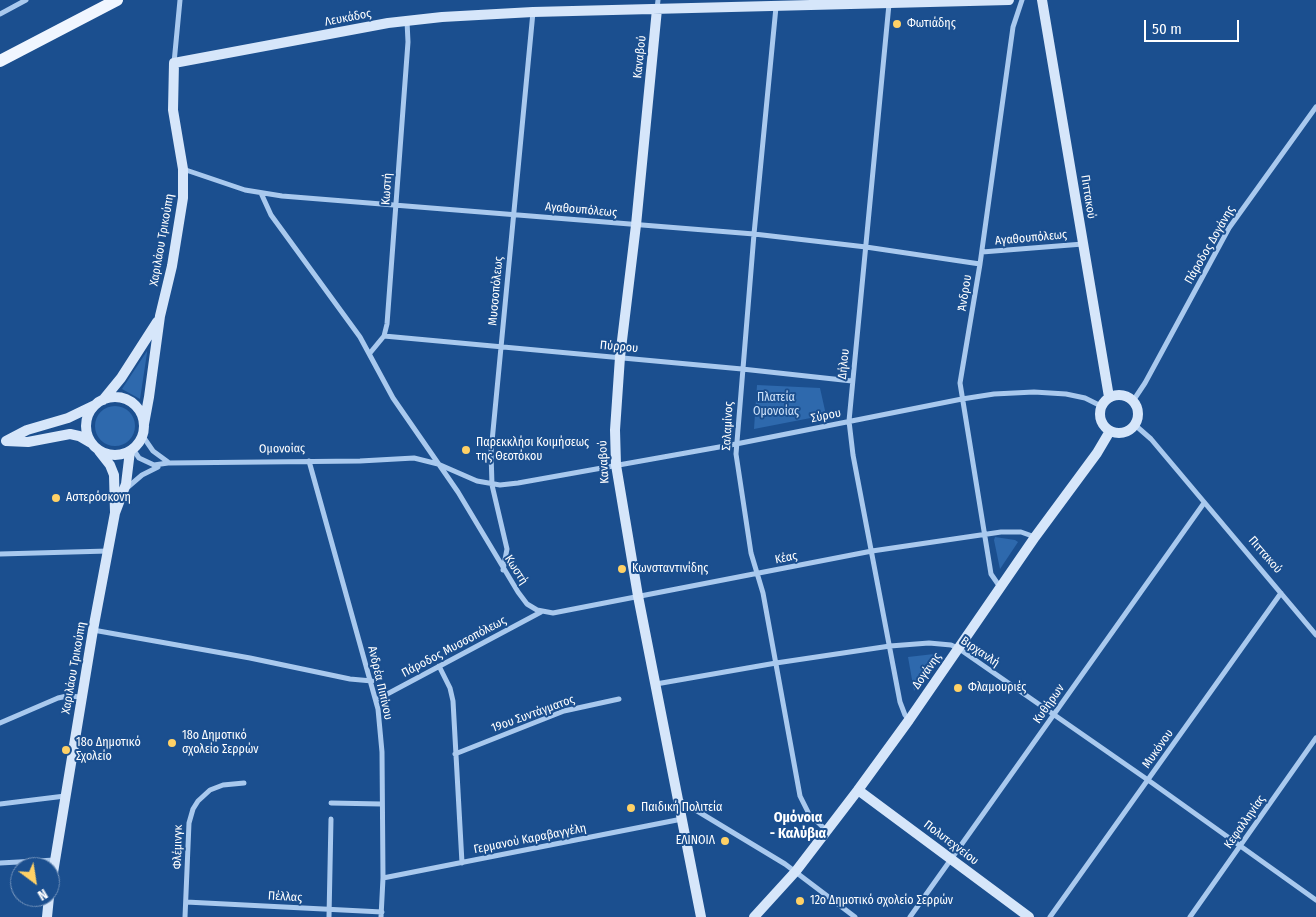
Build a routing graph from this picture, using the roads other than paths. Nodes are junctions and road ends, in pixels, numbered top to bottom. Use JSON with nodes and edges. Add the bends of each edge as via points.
{"nodes":[{"id":1,"x":26,"y":0,"type":"edge"},
{"id":2,"x":117,"y":0,"type":"edge"},
{"id":3,"x":180,"y":0,"type":"edge"},
{"id":4,"x":1009,"y":0,"type":"edge"},
{"id":5,"x":1022,"y":0,"type":"edge"},
{"id":6,"x":1042,"y":0,"type":"edge"},
{"id":7,"x":658,"y":4,"type":"edge"},
{"id":8,"x":890,"y":4,"type":"junction"},
{"id":9,"x":776,"y":7,"type":"junction"},
{"id":10,"x":533,"y":12,"type":"junction"},
{"id":11,"x":0,"y":14,"type":"edge"},
{"id":12,"x":406,"y":20,"type":"junction"},
{"id":13,"x":0,"y":61,"type":"edge"},
{"id":14,"x":174,"y":63,"type":"junction"},
{"id":15,"x":1316,"y":107,"type":"edge"},
{"id":16,"x":183,"y":169,"type":"junction"},
{"id":17,"x":261,"y":194,"type":"junction"},
{"id":18,"x":396,"y":206,"type":"junction"},
{"id":19,"x":513,"y":215,"type":"junction"},
{"id":20,"x":636,"y":225,"type":"junction"},
{"id":21,"x":754,"y":234,"type":"junction"},
{"id":22,"x":1083,"y":244,"type":"junction"},
{"id":23,"x":866,"y":247,"type":"junction"},
{"id":24,"x":982,"y":252,"type":"junction"},
{"id":25,"x":980,"y":264,"type":"junction"},
{"id":26,"x":160,"y":316,"type":"junction"},
{"id":27,"x":384,"y":336,"type":"junction"},
{"id":28,"x":502,"y":346,"type":"junction"},
{"id":29,"x":370,"y":353,"type":"junction"},
{"id":30,"x":620,"y":357,"type":"junction"},
{"id":31,"x":742,"y":369,"type":"junction"},
{"id":32,"x":852,"y":382,"type":"junction"},
{"id":33,"x":1109,"y":398,"type":"junction"},
{"id":34,"x":962,"y":399,"type":"junction"},
{"id":35,"x":1133,"y":401,"type":"junction"},
{"id":36,"x":99,"y":402,"type":"junction"},
{"id":37,"x":1101,"y":406,"type":"junction"},
{"id":38,"x":849,"y":421,"type":"junction"},
{"id":39,"x":144,"y":424,"type":"junction"},
{"id":40,"x":1135,"y":425,"type":"junction"},
{"id":41,"x":1110,"y":431,"type":"junction"},
{"id":42,"x":142,"y":435,"type":"junction"},
{"id":43,"x":3,"y":442,"type":"edge"},
{"id":44,"x":736,"y":444,"type":"junction"},
{"id":45,"x":95,"y":447,"type":"junction"},
{"id":46,"x":131,"y":450,"type":"junction"},
{"id":47,"x":309,"y":462,"type":"junction"},
{"id":48,"x":168,"y":463,"type":"junction"},
{"id":49,"x":438,"y":464,"type":"junction"},
{"id":50,"x":616,"y":465,"type":"junction"},
{"id":51,"x":492,"y":485,"type":"junction"},
{"id":52,"x":124,"y":494,"type":"junction"},
{"id":53,"x":1204,"y":503,"type":"junction"},
{"id":54,"x":115,"y":513,"type":"junction"},
{"id":55,"x":986,"y":534,"type":"junction"},
{"id":56,"x":1035,"y":537,"type":"junction"},
{"id":57,"x":108,"y":551,"type":"junction"},
{"id":58,"x":872,"y":551,"type":"junction"},
{"id":59,"x":0,"y":554,"type":"edge"},
{"id":60,"x":503,"y":570,"type":"junction"},
{"id":61,"x":757,"y":574,"type":"junction"},
{"id":62,"x":1000,"y":588,"type":"junction"},
{"id":63,"x":1281,"y":593,"type":"junction"},
{"id":64,"x":638,"y":596,"type":"junction"},
{"id":65,"x":541,"y":612,"type":"junction"},
{"id":66,"x":93,"y":630,"type":"junction"},
{"id":67,"x":1316,"y":635,"type":"edge"},
{"id":68,"x":890,"y":646,"type":"junction"},
{"id":69,"x":958,"y":648,"type":"junction"},
{"id":70,"x":776,"y":663,"type":"junction"},
{"id":71,"x":439,"y":666,"type":"junction"},
{"id":72,"x":372,"y":682,"type":"junction"},
{"id":73,"x":656,"y":684,"type":"junction"},
{"id":74,"x":82,"y":697,"type":"junction"},
{"id":75,"x":376,"y":700,"type":"junction"},
{"id":76,"x":619,"y":700,"type":"dead end"},
{"id":77,"x":1053,"y":715,"type":"junction"},
{"id":78,"x":909,"y":720,"type":"junction"},
{"id":79,"x":0,"y":723,"type":"edge"},
{"id":80,"x":1316,"y":738,"type":"edge"},
{"id":81,"x":455,"y":754,"type":"junction"},
{"id":82,"x":1148,"y":780,"type":"junction"},
{"id":83,"x":244,"y":783,"type":"dead end"},
{"id":84,"x":858,"y":790,"type":"junction"},
{"id":85,"x":65,"y":796,"type":"junction"},
{"id":86,"x":678,"y":799,"type":"junction"},
{"id":87,"x":331,"y":803,"type":"dead end"},
{"id":88,"x":0,"y":804,"type":"edge"},
{"id":89,"x":381,"y":804,"type":"junction"},
{"id":90,"x":331,"y":819,"type":"dead end"},
{"id":91,"x":682,"y":819,"type":"junction"},
{"id":92,"x":827,"y":831,"type":"junction"},
{"id":93,"x":1240,"y":846,"type":"junction"},
{"id":94,"x":55,"y":857,"type":"edge"},
{"id":95,"x":950,"y":859,"type":"junction"},
{"id":96,"x":462,"y":863,"type":"junction"},
{"id":97,"x":796,"y":871,"type":"junction"},
{"id":98,"x":382,"y":878,"type":"junction"},
{"id":99,"x":1316,"y":900,"type":"edge"},
{"id":100,"x":186,"y":902,"type":"junction"},
{"id":101,"x":329,"y":909,"type":"junction"},
{"id":102,"x":381,"y":915,"type":"edge"},
{"id":103,"x":185,"y":917,"type":"edge"},
{"id":104,"x":329,"y":917,"type":"edge"},
{"id":105,"x":702,"y":917,"type":"edge"},
{"id":106,"x":754,"y":917,"type":"edge"},
{"id":107,"x":855,"y":917,"type":"edge"},
{"id":108,"x":910,"y":917,"type":"edge"},
{"id":109,"x":1029,"y":917,"type":"edge"},
{"id":110,"x":1050,"y":917,"type":"edge"},
{"id":111,"x":1190,"y":917,"type":"edge"}],
"edges":[{"from":1,"to":11,"type":"street"},
{"from":2,"to":13,"type":"main road"},
{"from":3,"to":14,"type":"street","name":"Χαριλάου Τρικούπη"},
{"from":4,"to":8,"type":"street","name":"Λευκάδος"},
{"from":5,"to":24,"type":"street","name":"Άνδρου","via":[[1013,28]]},
{"from":6,"to":22,"type":"street","name":"Πιττακού"},
{"from":7,"to":9,"type":"street","name":"Λευκάδος"},
{"from":7,"to":10,"type":"street","name":"Λευκάδος"},
{"from":7,"to":20,"type":"street","name":"Καναβού"},
{"from":8,"to":9,"type":"street","name":"Λευκάδος"},
{"from":8,"to":23,"type":"street","name":"Δήλου"},
{"from":9,"to":21,"type":"street","name":"Σαλαμίνος"},
{"from":10,"to":12,"type":"street","name":"Λευκάδος"},
{"from":10,"to":19,"type":"street","name":"Μυσσοπόλεως"},
{"from":12,"to":14,"type":"street","name":"Λευκάδος"},
{"from":12,"to":18,"type":"street","name":"Κωστή","via":[[408,42]]},
{"from":14,"to":16,"type":"street","name":"Χαριλάου Τρικούπη","via":[[173,110]]},
{"from":15,"to":35,"type":"street","name":"Πάροδος Δογάνης","via":[[1229,228]]},
{"from":16,"to":17,"type":"street","name":"Αγαθουπόλεως"},
{"from":16,"to":26,"type":"street","name":"Χαριλάου Τρικούπη","via":[[182,214]]},
{"from":17,"to":18,"type":"street","name":"Αγαθουπόλεως"},
{"from":17,"to":29,"type":"street","name":"Κωστή","via":[[271,215]]},
{"from":18,"to":19,"type":"street","name":"Αγαθουπόλεως"},
{"from":18,"to":27,"type":"street","name":"Κωστή"},
{"from":19,"to":20,"type":"street","name":"Αγαθουπόλεως"},
{"from":19,"to":28,"type":"street","name":"Μυσσοπόλεως"},
{"from":20,"to":21,"type":"street","name":"Αγαθουπόλεως"},
{"from":20,"to":30,"type":"street","name":"Καναβού"},
{"from":21,"to":23,"type":"street","name":"Αγαθουπόλεως"},
{"from":21,"to":31,"type":"street","name":"Σαλαμίνος"},
{"from":22,"to":24,"type":"street","name":"Αγαθουπόλεως"},
{"from":22,"to":33,"type":"street","name":"Πιττακού"},
{"from":23,"to":25,"type":"street","name":"Αγαθουπόλεως"},
{"from":23,"to":32,"type":"street","name":"Δήλου"},
{"from":24,"to":25,"type":"street","name":"Άνδρου"},
{"from":25,"to":34,"type":"street","name":"Άνδρου","via":[[961,376]]},
{"from":26,"to":36,"type":"street","via":[[121,378]]},
{"from":26,"to":39,"type":"street","name":"Χαριλάου Τρικούπη"},
{"from":27,"to":28,"type":"street","name":"Πύρρου"},
{"from":27,"to":29,"type":"street"},
{"from":28,"to":30,"type":"street","name":"Πύρρου"},
{"from":28,"to":51,"type":"street","name":"Μυσσοπόλεως","via":[[491,452]]},
{"from":29,"to":49,"type":"street","name":"Κωστή","via":[[391,393]]},
{"from":30,"to":31,"type":"street","name":"Πύρρου"},
{"from":30,"to":50,"type":"street","name":"Καναβού"},
{"from":31,"to":32,"type":"street","name":"Πύρρου"},
{"from":31,"to":44,"type":"street","name":"Σαλαμίνος"},
{"from":32,"to":38,"type":"street","name":"Δήλου"},
{"from":33,"to":35,"type":"street","via":[[1122,395]]},
{"from":33,"to":37,"type":"street"},
{"from":34,"to":37,"type":"street","name":"Σύρου","via":[[994,394],[1052,392],[1081,396]]},
{"from":34,"to":38,"type":"street","name":"Σύρου"},
{"from":34,"to":55,"type":"street","name":"Άνδρου"},
{"from":35,"to":40,"type":"street","via":[[1138,412]]},
{"from":36,"to":39,"type":"street","via":[[121,398],[130,402]]},
{"from":36,"to":43,"type":"street","via":[[68,418],[27,430]]},
{"from":36,"to":45,"type":"street","via":[[90,411],[86,428]]},
{"from":37,"to":41,"type":"street","via":[[1100,421]]},
{"from":38,"to":44,"type":"street","name":"Σύρου"},
{"from":38,"to":58,"type":"street","name":"Δήλου"},
{"from":39,"to":42,"type":"street"},
{"from":40,"to":41,"type":"street","via":[[1126,432]]},
{"from":40,"to":53,"type":"street","name":"Πιττακού"},
{"from":41,"to":56,"type":"street","name":"Δογάνης"},
{"from":42,"to":46,"type":"street"},
{"from":42,"to":48,"type":"street","via":[[152,451]]},
{"from":43,"to":45,"type":"street","via":[[28,442],[70,434],[82,437]]},
{"from":44,"to":50,"type":"street","name":"Σύρου"},
{"from":44,"to":61,"type":"street","name":"Σαλαμίνος"},
{"from":45,"to":46,"type":"street","via":[[104,453],[117,455]]},
{"from":45,"to":54,"type":"street","via":[[114,474]]},
{"from":46,"to":48,"type":"street","name":"Ομονοίας","via":[[137,457],[154,465]]},
{"from":46,"to":52,"type":"street","name":"Χαριλάου Τρικούπη"},
{"from":47,"to":48,"type":"street","name":"Ομονοίας"},
{"from":47,"to":49,"type":"street","name":"Ομονοίας","via":[[414,458]]},
{"from":47,"to":72,"type":"street","name":"Ανδρέα Πιπίνου"},
{"from":48,"to":52,"type":"street","via":[[138,478]]},
{"from":49,"to":51,"type":"street","name":"Σύρου","via":[[467,478]]},
{"from":49,"to":60,"type":"street","name":"Κωστή","via":[[468,508]]},
{"from":50,"to":51,"type":"street","name":"Σύρου","via":[[518,484]]},
{"from":50,"to":64,"type":"street","name":"Καναβού"},
{"from":51,"to":60,"type":"street","name":"Μυσσοπόλεως","via":[[506,544]]},
{"from":52,"to":54,"type":"street","name":"Χαριλάου Τρικούπη"},
{"from":53,"to":63,"type":"street","name":"Πιττακού"},
{"from":53,"to":77,"type":"street","name":"Κυθήρων"},
{"from":54,"to":57,"type":"street","name":"Χαριλάου Τρικούπη"},
{"from":55,"to":56,"type":"street","name":"Κέας","via":[[1015,531]]},
{"from":55,"to":58,"type":"street","name":"Κέας"},
{"from":55,"to":62,"type":"street","name":"Άνδρου","via":[[992,574]]},
{"from":56,"to":62,"type":"street","name":"Δογάνης"},
{"from":57,"to":59,"type":"street"},
{"from":57,"to":66,"type":"street","name":"Χαριλάου Τρικούπη"},
{"from":58,"to":61,"type":"street","name":"Κέας"},
{"from":58,"to":68,"type":"street","name":"Δήλου"},
{"from":60,"to":65,"type":"street","name":"Κωστή","via":[[524,600]]},
{"from":61,"to":64,"type":"street","name":"Κέας"},
{"from":61,"to":70,"type":"street","name":"Σαλαμίνος"},
{"from":62,"to":69,"type":"street","name":"Δογάνης"},
{"from":63,"to":67,"type":"street","name":"Πιττακού"},
{"from":63,"to":82,"type":"street","name":"Μυκόνου"},
{"from":64,"to":65,"type":"street","name":"Κέας","via":[[554,613]]},
{"from":64,"to":73,"type":"street","name":"Καναβού"},
{"from":65,"to":71,"type":"street","name":"Πάροδος Μυσσοπόλεως"},
{"from":66,"to":72,"type":"street"},
{"from":66,"to":74,"type":"street","name":"Χαριλάου Τρικούπη"},
{"from":68,"to":69,"type":"street","name":"Βιρχανλή","via":[[941,644]]},
{"from":68,"to":70,"type":"street","name":"Βιρχανλή"},
{"from":68,"to":78,"type":"street","name":"Δήλου","via":[[900,702]]},
{"from":69,"to":77,"type":"street","name":"Βιρχανλή"},
{"from":69,"to":78,"type":"street","name":"Δογάνης"},
{"from":70,"to":73,"type":"street","name":"Βιρχανλή"},
{"from":70,"to":92,"type":"street","name":"Σαλαμίνος","via":[[800,796],[809,814]]},
{"from":71,"to":75,"type":"street","name":"Πάροδος Μυσσοπόλεως"},
{"from":71,"to":81,"type":"street","via":[[453,700]]},
{"from":72,"to":75,"type":"street","name":"Ανδρέα Πιπίνου"},
{"from":73,"to":86,"type":"street","name":"Καναβού"},
{"from":74,"to":79,"type":"street","via":[[58,698]]},
{"from":74,"to":85,"type":"street","name":"Χαριλάου Τρικούπη"},
{"from":75,"to":89,"type":"street","name":"Ανδρέα Πιπίνου","via":[[381,735]]},
{"from":76,"to":81,"type":"street","name":"19ου Συντάγματος","via":[[564,711]]},
{"from":77,"to":82,"type":"street","name":"Βιρχανλή"},
{"from":77,"to":95,"type":"street","name":"Κυθήρων"},
{"from":78,"to":84,"type":"street","name":"Δογάνης"},
{"from":80,"to":93,"type":"street","name":"Κεφαλληνίας"},
{"from":81,"to":96,"type":"street"},
{"from":82,"to":93,"type":"street","name":"Βιρχανλή"},
{"from":82,"to":110,"type":"street","name":"Μυκόνου"},
{"from":83,"to":100,"type":"street","name":"Φλέμινγκ","via":[[210,790],[193,809],[189,822]]},
{"from":84,"to":92,"type":"street","name":"Δογάνης"},
{"from":84,"to":95,"type":"street","name":"Πολυτεχνείου"},
{"from":85,"to":88,"type":"street"},
{"from":85,"to":94,"type":"street","name":"Χαριλάου Τρικούπη"},
{"from":86,"to":91,"type":"street","name":"Καναβού"},
{"from":86,"to":97,"type":"street"},
{"from":87,"to":89,"type":"street"},
{"from":89,"to":98,"type":"street","name":"Ανδρέα Πιπίνου"},
{"from":90,"to":101,"type":"street"},
{"from":91,"to":96,"type":"street","name":"Γερμανού Καραβαγγέλη"},
{"from":91,"to":105,"type":"street","name":"Καναβού"},
{"from":92,"to":97,"type":"street","name":"Δογάνης"},
{"from":93,"to":99,"type":"street","name":"Βιρχανλή"},
{"from":93,"to":111,"type":"street","name":"Κεφαλληνίας"},
{"from":95,"to":108,"type":"street","name":"Κυθήρων"},
{"from":95,"to":109,"type":"street","name":"Πολυτεχνείου"},
{"from":96,"to":98,"type":"street","name":"Γερμανού Καραβαγγέλη"},
{"from":97,"to":106,"type":"street","name":"Δογάνης"},
{"from":97,"to":107,"type":"street"},
{"from":98,"to":102,"type":"street","name":"Ανδρέα Πιπίνου"},
{"from":100,"to":101,"type":"street","name":"Πέλλας"},
{"from":100,"to":103,"type":"street","name":"Φλέμινγκ"},
{"from":101,"to":102,"type":"street","name":"Πέλλας"},
{"from":101,"to":104,"type":"street"}]}
